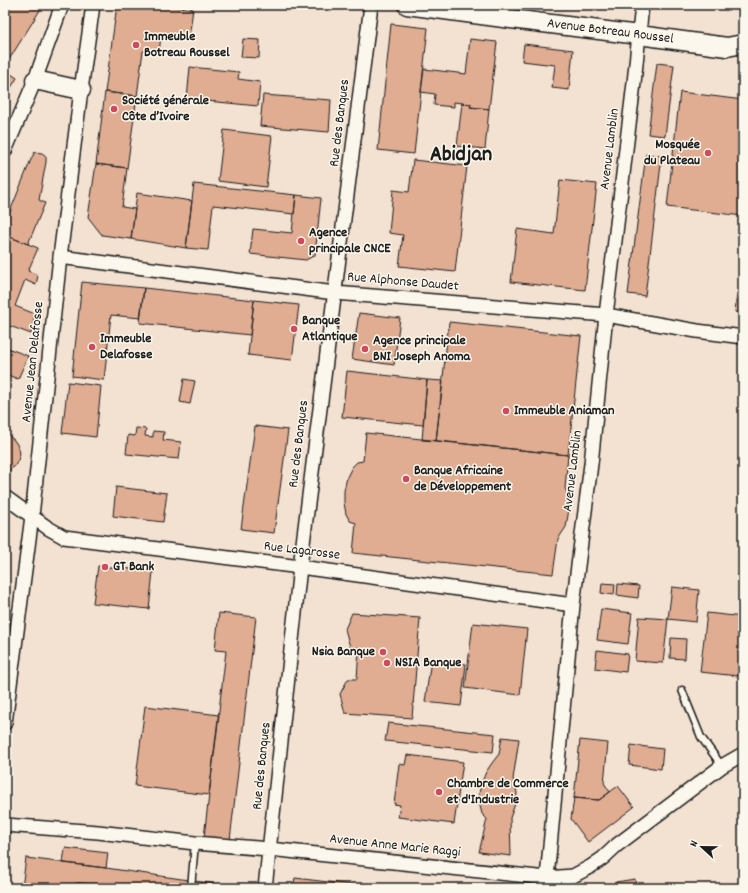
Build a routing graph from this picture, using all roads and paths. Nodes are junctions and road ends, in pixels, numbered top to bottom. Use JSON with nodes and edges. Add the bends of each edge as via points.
{"nodes":[{"id":1,"x":62,"y":5,"type":"edge"},
{"id":2,"x":93,"y":5,"type":"edge"},
{"id":3,"x":371,"y":5,"type":"edge"},
{"id":4,"x":407,"y":5,"type":"edge"},
{"id":5,"x":642,"y":5,"type":"edge"},
{"id":6,"x":639,"y":35,"type":"junction"},
{"id":7,"x":738,"y":48,"type":"edge"},
{"id":8,"x":35,"y":80,"type":"junction"},
{"id":9,"x":81,"y":90,"type":"junction"},
{"id":10,"x":5,"y":151,"type":"edge"},
{"id":11,"x":60,"y":257,"type":"junction"},
{"id":12,"x":335,"y":293,"type":"junction"},
{"id":13,"x":606,"y":315,"type":"junction"},
{"id":14,"x":743,"y":337,"type":"edge"},
{"id":15,"x":5,"y":496,"type":"edge"},
{"id":16,"x":32,"y":516,"type":"junction"},
{"id":17,"x":300,"y":567,"type":"junction"},
{"id":18,"x":573,"y":605,"type":"junction"},
{"id":19,"x":10,"y":639,"type":"edge"},
{"id":20,"x":682,"y":690,"type":"dead end"},
{"id":21,"x":5,"y":715,"type":"edge"},
{"id":22,"x":742,"y":757,"type":"edge"},
{"id":23,"x":722,"y":766,"type":"junction"},
{"id":24,"x":5,"y":825,"type":"edge"},
{"id":25,"x":195,"y":843,"type":"junction"},
{"id":26,"x":269,"y":849,"type":"junction"},
{"id":27,"x":547,"y":883,"type":"edge"},
{"id":28,"x":75,"y":888,"type":"edge"},
{"id":29,"x":99,"y":888,"type":"edge"},
{"id":30,"x":191,"y":888,"type":"edge"},
{"id":31,"x":265,"y":888,"type":"edge"}],
"edges":[{"from":1,"to":8,"type":"street"},
{"from":2,"to":9,"type":"street","name":"Avenue Jean Delafosse"},
{"from":3,"to":12,"type":"street","name":"Rue des Banques"},
{"from":4,"to":6,"type":"street","name":"Avenue Botreau Roussel"},
{"from":5,"to":6,"type":"street","name":"Avenue Lamblin"},
{"from":6,"to":7,"type":"street","name":"Avenue Botreau Roussel"},
{"from":6,"to":13,"type":"street","name":"Avenue Lamblin"},
{"from":8,"to":9,"type":"street"},
{"from":8,"to":10,"type":"street"},
{"from":9,"to":11,"type":"street","name":"Avenue Jean Delafosse"},
{"from":11,"to":12,"type":"street","name":"Rue Alphonse Daudet"},
{"from":11,"to":16,"type":"street","name":"Avenue Jean Delafosse"},
{"from":12,"to":13,"type":"street","name":"Rue Alphonse Daudet"},
{"from":12,"to":17,"type":"street","name":"Rue des Banques"},
{"from":13,"to":14,"type":"street","name":"Rue Alphonse Daudet"},
{"from":13,"to":18,"type":"street","name":"Avenue Lamblin","via":[[592,456]]},
{"from":15,"to":16,"type":"street","name":"Rue Lagarosse"},
{"from":16,"to":17,"type":"street","name":"Rue Lagarosse","via":[[64,537]]},
{"from":16,"to":19,"type":"street","name":"Avenue Jean Delafosse"},
{"from":17,"to":18,"type":"street","name":"Rue Lagarosse"},
{"from":17,"to":26,"type":"street","name":"Rue des Banques"},
{"from":18,"to":27,"type":"street","name":"Avenue Lamblin"},
{"from":19,"to":21,"type":"street","name":"Avenue Jean Delafosse"},
{"from":20,"to":23,"type":"lane","via":[[701,737]]},
{"from":22,"to":23,"type":"street","name":"Avenue Anne Marie Raggi"},
{"from":23,"to":27,"type":"street","name":"Avenue Anne Marie Raggi","via":[[590,867],[573,876]]},
{"from":24,"to":25,"type":"street","name":"Avenue Anne Marie Raggi"},
{"from":25,"to":26,"type":"street","name":"Avenue Anne Marie Raggi"},
{"from":25,"to":30,"type":"lane"},
{"from":26,"to":27,"type":"street","name":"Avenue Anne Marie Raggi"},
{"from":26,"to":31,"type":"street","name":"Rue des Banques"},
{"from":28,"to":29,"type":"lane"}]}
